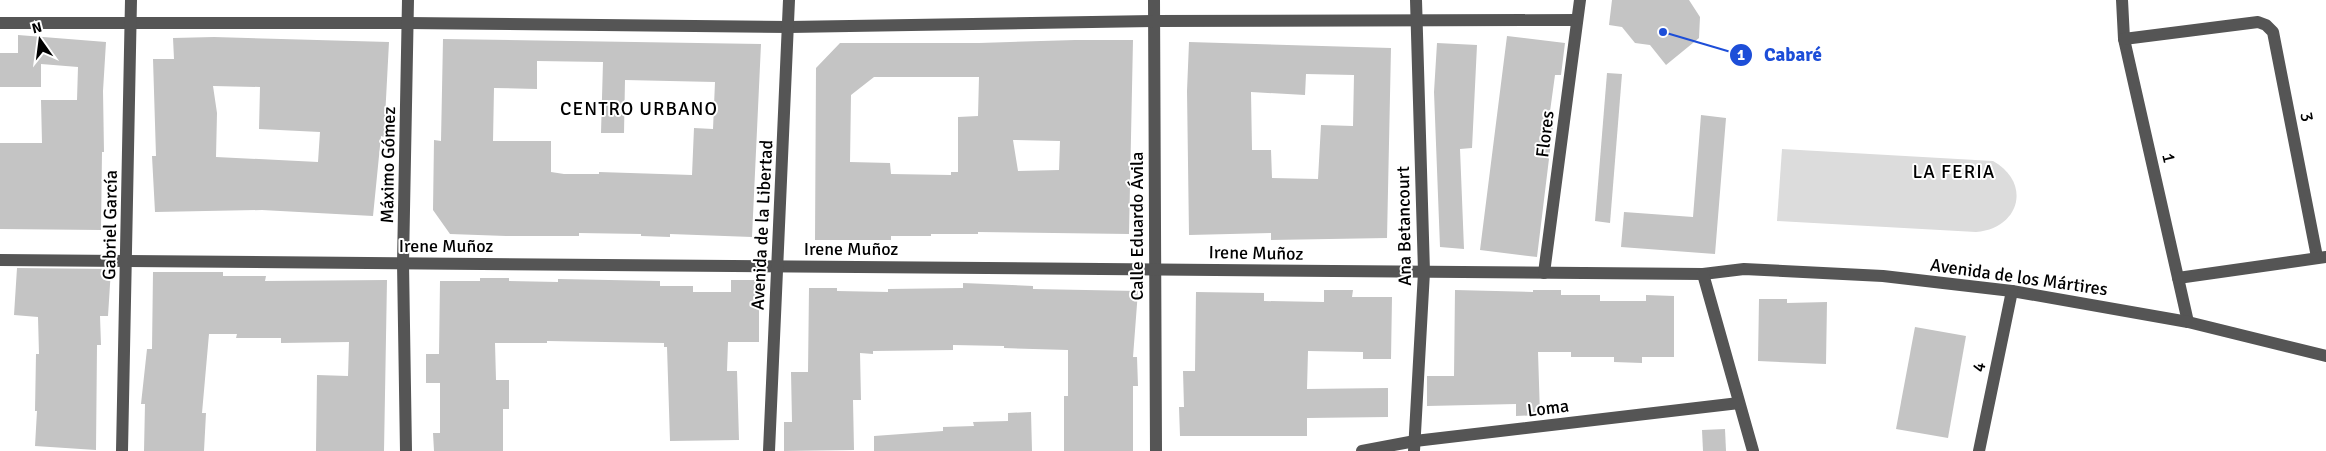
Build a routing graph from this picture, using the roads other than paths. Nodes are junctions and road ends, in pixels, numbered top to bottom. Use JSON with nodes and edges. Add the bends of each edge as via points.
{"nodes":[{"id":1,"x":131,"y":0,"type":"edge"},
{"id":2,"x":408,"y":0,"type":"edge"},
{"id":3,"x":789,"y":0,"type":"edge"},
{"id":4,"x":1154,"y":0,"type":"edge"},
{"id":5,"x":1416,"y":0,"type":"edge"},
{"id":6,"x":1580,"y":0,"type":"edge"},
{"id":7,"x":2122,"y":0,"type":"edge"},
{"id":8,"x":1416,"y":20,"type":"junction"},
{"id":9,"x":1577,"y":20,"type":"junction"},
{"id":10,"x":1154,"y":21,"type":"junction"},
{"id":11,"x":408,"y":22,"type":"junction"},
{"id":12,"x":0,"y":23,"type":"edge"},
{"id":13,"x":131,"y":23,"type":"junction"},
{"id":14,"x":789,"y":27,"type":"junction"},
{"id":15,"x":2124,"y":39,"type":"junction"},
{"id":16,"x":2321,"y":257,"type":"edge"},
{"id":17,"x":0,"y":260,"type":"edge"},
{"id":18,"x":127,"y":261,"type":"junction"},
{"id":19,"x":403,"y":263,"type":"junction"},
{"id":20,"x":778,"y":266,"type":"junction"},
{"id":21,"x":1155,"y":269,"type":"junction"},
{"id":22,"x":1424,"y":272,"type":"junction"},
{"id":23,"x":1544,"y":273,"type":"junction"},
{"id":24,"x":1702,"y":274,"type":"junction"},
{"id":25,"x":2178,"y":278,"type":"junction"},
{"id":26,"x":2012,"y":291,"type":"junction"},
{"id":27,"x":2188,"y":322,"type":"junction"},
{"id":28,"x":2326,"y":356,"type":"edge"},
{"id":29,"x":1739,"y":403,"type":"junction"},
{"id":30,"x":1414,"y":446,"type":"edge"},
{"id":31,"x":122,"y":451,"type":"edge"},
{"id":32,"x":406,"y":451,"type":"edge"},
{"id":33,"x":769,"y":451,"type":"edge"},
{"id":34,"x":1156,"y":451,"type":"edge"},
{"id":35,"x":1362,"y":451,"type":"edge"},
{"id":36,"x":1753,"y":451,"type":"edge"},
{"id":37,"x":1979,"y":451,"type":"edge"}],
"edges":[{"from":1,"to":13,"type":"street","name":"Gabriel García"},
{"from":2,"to":11,"type":"street","name":"Máximo Gómez"},
{"from":3,"to":14,"type":"street","name":"Avenida de la Libertad"},
{"from":4,"to":10,"type":"street","name":"Calle Eduardo Ávila"},
{"from":5,"to":8,"type":"street","name":"Ana Betancourt"},
{"from":6,"to":9,"type":"street","name":"Flores"},
{"from":7,"to":15,"type":"street","name":"1"},
{"from":8,"to":9,"type":"street"},
{"from":8,"to":10,"type":"street"},
{"from":8,"to":22,"type":"street","name":"Ana Betancourt"},
{"from":9,"to":23,"type":"street","name":"Flores"},
{"from":10,"to":14,"type":"street"},
{"from":10,"to":21,"type":"street","name":"Calle Eduardo Ávila"},
{"from":11,"to":13,"type":"street"},
{"from":11,"to":14,"type":"street"},
{"from":11,"to":19,"type":"street","name":"Máximo Gómez"},
{"from":12,"to":13,"type":"street"},
{"from":13,"to":18,"type":"street","name":"Gabriel García"},
{"from":14,"to":20,"type":"street","name":"Avenida de la Libertad"},
{"from":15,"to":16,"type":"street","name":"3","via":[[2258,22],[2273,32]]},
{"from":15,"to":25,"type":"street","name":"1"},
{"from":16,"to":25,"type":"street"},
{"from":17,"to":18,"type":"street","name":"Irene Muñoz"},
{"from":18,"to":19,"type":"street","name":"Irene Muñoz"},
{"from":18,"to":31,"type":"street","name":"Gabriel García"},
{"from":19,"to":20,"type":"street","name":"Irene Muñoz"},
{"from":19,"to":32,"type":"street","name":"Máximo Gómez"},
{"from":20,"to":21,"type":"street","name":"Irene Muñoz"},
{"from":20,"to":33,"type":"street","name":"Avenida de la Libertad"},
{"from":21,"to":22,"type":"street","name":"Irene Muñoz"},
{"from":21,"to":34,"type":"street","name":"Calle Eduardo Ávila"},
{"from":22,"to":23,"type":"street","name":"Irene Muñoz"},
{"from":22,"to":30,"type":"street","name":"Ana Betancourt"},
{"from":23,"to":24,"type":"street","name":"Irene Muñoz"},
{"from":24,"to":26,"type":"street","name":"Avenida de los Mártires","via":[[1744,270],[1883,276]]},
{"from":24,"to":29,"type":"street"},
{"from":25,"to":27,"type":"street","name":"1"},
{"from":26,"to":27,"type":"street","name":"Avenida de los Mártires"},
{"from":26,"to":37,"type":"street","name":"4"},
{"from":27,"to":28,"type":"street","name":"Avenida de los Mártires"},
{"from":29,"to":30,"type":"street","name":"Loma"},
{"from":29,"to":36,"type":"street"},
{"from":30,"to":35,"type":"street","name":"Loma"}]}
